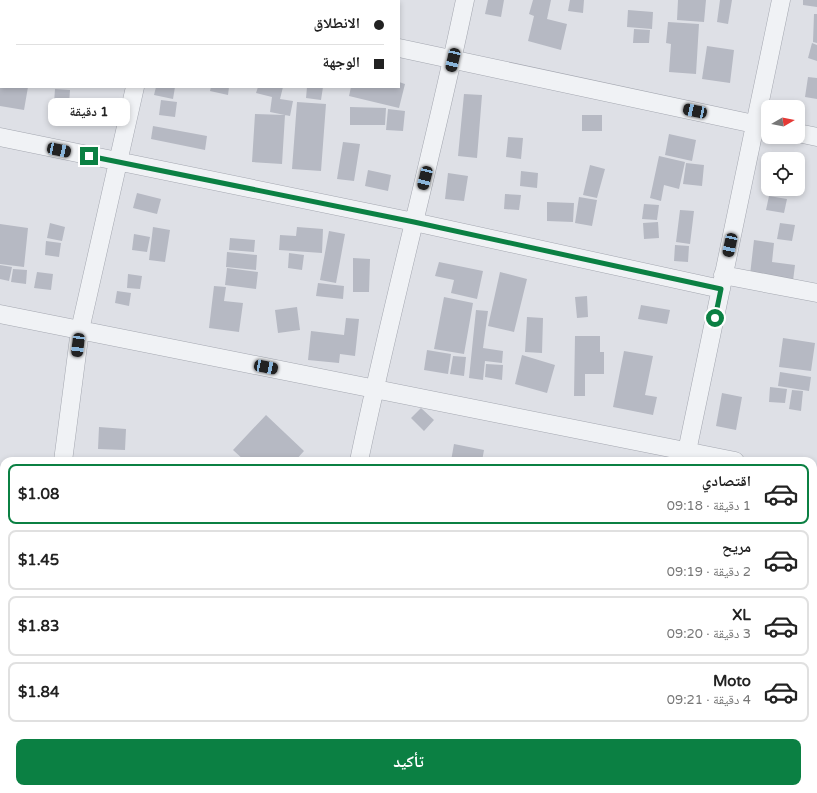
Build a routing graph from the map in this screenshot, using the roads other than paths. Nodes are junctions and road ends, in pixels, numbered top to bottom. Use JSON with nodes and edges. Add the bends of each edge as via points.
{"nodes":[{"id":1,"x":465,"y":0,"type":"edge"},
{"id":2,"x":781,"y":0,"type":"edge"},
{"id":3,"x":400,"y":48,"type":"edge"},
{"id":4,"x":453,"y":60,"type":"junction"},
{"id":5,"x":135,"y":88,"type":"edge"},
{"id":6,"x":766,"y":100,"type":"edge"},
{"id":7,"x":761,"y":125,"type":"edge"},
{"id":8,"x":761,"y":129,"type":"edge"},
{"id":9,"x":805,"y":134,"type":"edge"},
{"id":10,"x":0,"y":137,"type":"edge"},
{"id":11,"x":817,"y":137,"type":"edge"},
{"id":12,"x":118,"y":162,"type":"junction"},
{"id":13,"x":414,"y":222,"type":"junction"},
{"id":14,"x":722,"y":282,"type":"junction"},
{"id":15,"x":817,"y":293,"type":"edge"},
{"id":16,"x":0,"y":314,"type":"edge"},
{"id":17,"x":80,"y":330,"type":"junction"},
{"id":18,"x":374,"y":389,"type":"junction"},
{"id":19,"x":686,"y":456,"type":"edge"},
{"id":20,"x":64,"y":457,"type":"edge"},
{"id":21,"x":360,"y":457,"type":"edge"}],
"edges":[{"from":1,"to":4,"type":"street"},
{"from":2,"to":6,"type":"street"},
{"from":3,"to":4,"type":"street"},
{"from":4,"to":7,"type":"street"},
{"from":4,"to":13,"type":"street"},
{"from":5,"to":12,"type":"street"},
{"from":8,"to":14,"type":"street"},
{"from":9,"to":11,"type":"street"},
{"from":10,"to":12,"type":"street"},
{"from":12,"to":13,"type":"street"},
{"from":12,"to":17,"type":"street"},
{"from":13,"to":14,"type":"street"},
{"from":13,"to":18,"type":"street"},
{"from":14,"to":15,"type":"street"},
{"from":14,"to":19,"type":"street"},
{"from":16,"to":17,"type":"street"},
{"from":17,"to":18,"type":"street"},
{"from":17,"to":20,"type":"street"},
{"from":18,"to":19,"type":"street"},
{"from":18,"to":21,"type":"street"}]}
